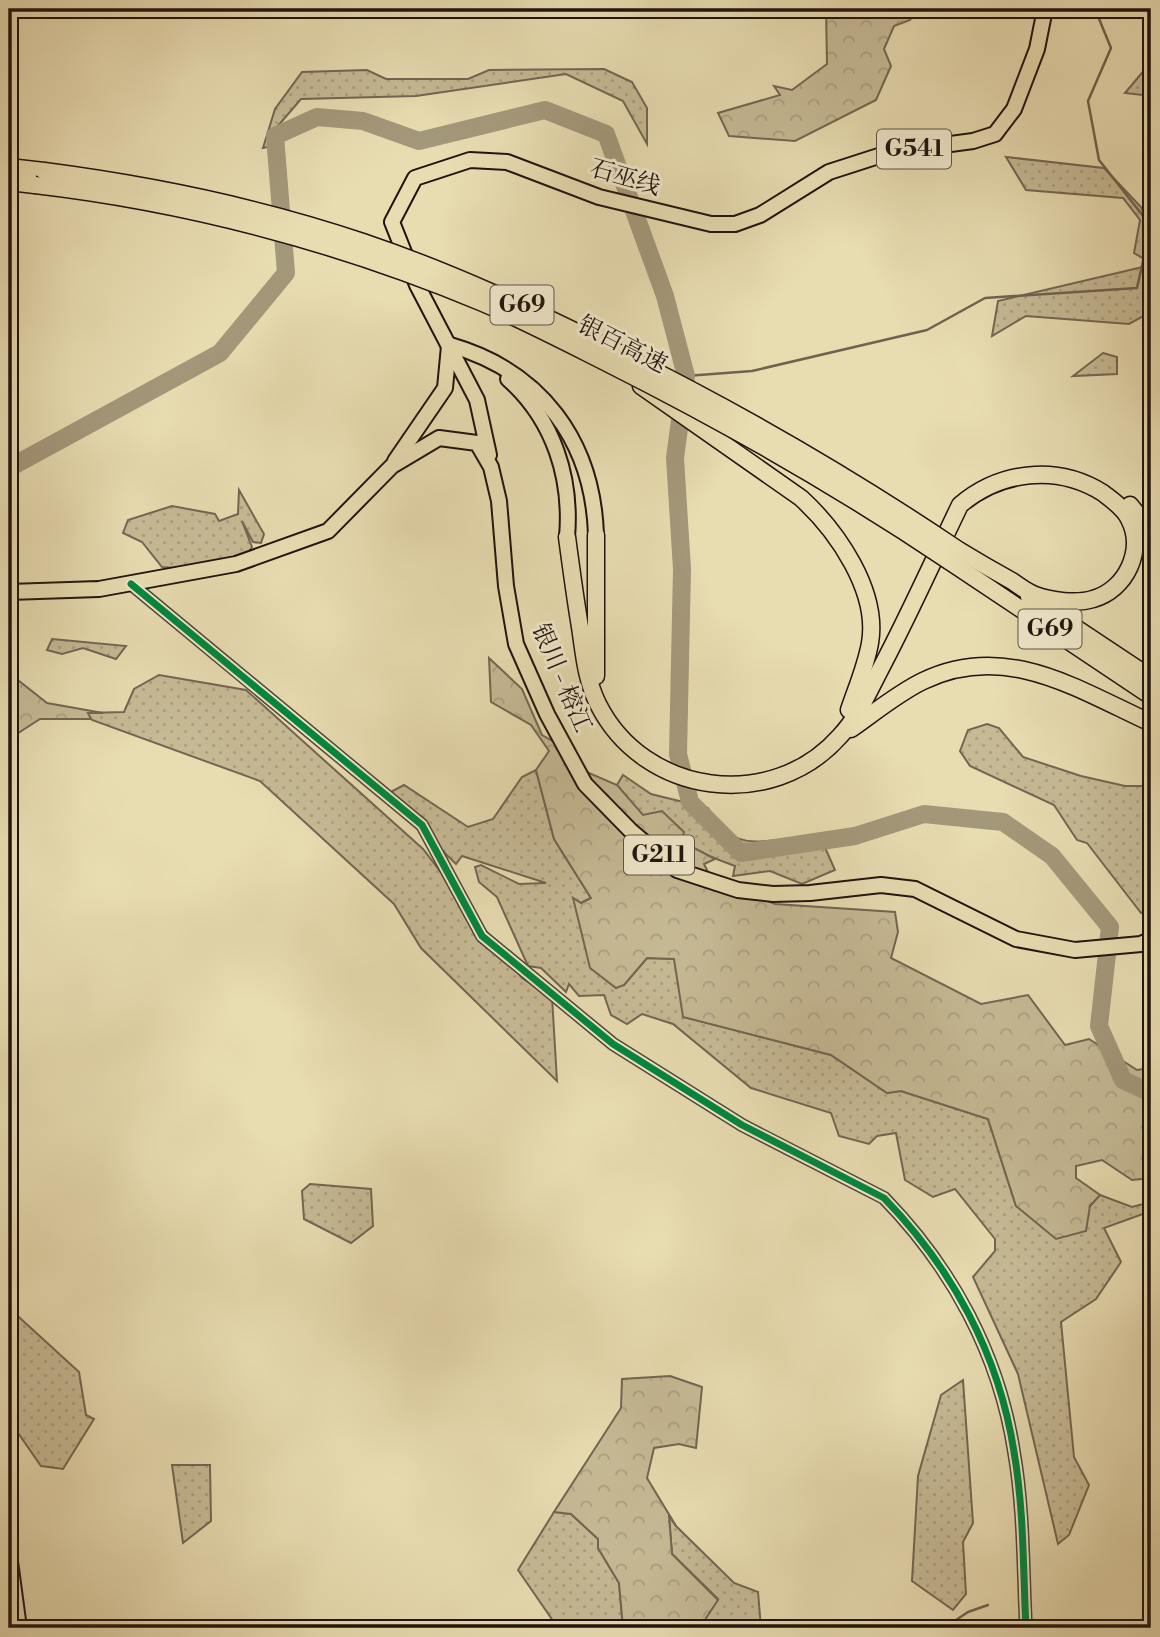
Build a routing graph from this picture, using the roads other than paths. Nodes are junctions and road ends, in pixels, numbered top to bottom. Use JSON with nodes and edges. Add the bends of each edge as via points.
{"nodes":[{"id":1,"x":1045,"y":9,"type":"edge"},
{"id":2,"x":9,"y":167,"type":"edge"},
{"id":3,"x":39,"y":178,"type":"junction"},
{"id":4,"x":9,"y":182,"type":"edge"},
{"id":5,"x":450,"y":345,"type":"junction"},
{"id":6,"x":610,"y":365,"type":"junction"},
{"id":7,"x":391,"y":466,"type":"junction"},
{"id":8,"x":491,"y":467,"type":"junction"},
{"id":9,"x":596,"y":535,"type":"joint"},
{"id":10,"x":567,"y":537,"type":"joint"},
{"id":11,"x":1151,"y":537,"type":"edge"},
{"id":12,"x":953,"y":555,"type":"junction"},
{"id":13,"x":131,"y":584,"type":"junction"},
{"id":14,"x":9,"y":592,"type":"edge"},
{"id":15,"x":1151,"y":678,"type":"edge"},
{"id":16,"x":1151,"y":696,"type":"edge"},
{"id":17,"x":849,"y":710,"type":"junction"},
{"id":18,"x":1151,"y":723,"type":"edge"},
{"id":19,"x":841,"y":736,"type":"junction"},
{"id":20,"x":661,"y":764,"type":"junction"},
{"id":21,"x":731,"y":782,"type":"junction"},
{"id":22,"x":1146,"y":941,"type":"edge"},
{"id":23,"x":9,"y":1554,"type":"edge"},
{"id":24,"x":19,"y":1628,"type":"edge"},
{"id":25,"x":1026,"y":1628,"type":"edge"}],
"edges":[{"from":1,"to":5,"type":"highway","name":"石巫线","number":"G541","via":[[1037,49],[1014,109],[995,134],[891,152],[829,172],[761,215],[735,225],[711,224],[599,197],[507,162],[470,160],[415,178],[392,222],[417,285]]},
{"from":2,"to":3,"type":"highway","name":"银百高速","number":"G69"},
{"from":3,"to":4,"type":"highway","name":"银百高速","number":"G69"},
{"from":3,"to":6,"type":"highway","name":"银百高速","number":"G69","bridge":true,"via":[[312,241],[464,296]]},
{"from":3,"to":12,"type":"highway","name":"银百高速","number":"G69","bridge":true,"via":[[135,184],[272,215],[361,241],[470,282],[576,330],[723,406],[822,462]]},
{"from":5,"to":7,"type":"highway","via":[[444,388]]},
{"from":5,"to":8,"type":"highway","via":[[477,400]]},
{"from":5,"to":9,"type":"highway","via":[[509,371],[556,415],[586,472]]},
{"from":5,"to":10,"type":"highway","via":[[500,373],[539,415],[564,474]]},
{"from":6,"to":12,"type":"highway","name":"银百高速","number":"G69","bridge":true,"via":[[768,448]]},
{"from":6,"to":17,"type":"highway","bridge":true,"via":[[801,498],[842,545],[863,589],[870,620],[870,643]]},
{"from":7,"to":8,"type":"highway","name":"银川 - 榕江","number":"G211","via":[[439,438],[477,443]]},
{"from":7,"to":13,"type":"highway","name":"银川 - 榕江","number":"G211","via":[[328,531],[236,564]]},
{"from":8,"to":22,"type":"highway","name":"银川 - 榕江","number":"G211","via":[[516,644],[547,714],[585,784],[677,870],[738,890],[774,894],[881,886],[915,889],[1016,939],[1075,950]]},
{"from":9,"to":20,"type":"highway","via":[[595,674],[621,724]]},
{"from":10,"to":20,"type":"highway","via":[[592,690],[619,735],[635,751]]},
{"from":11,"to":17,"type":"highway","via":[[1116,492],[1070,470],[1020,467],[973,484],[953,500]]},
{"from":12,"to":15,"type":"highway","name":"银百高速","number":"G69"},
{"from":12,"to":16,"type":"highway","name":"银百高速","number":"G69"},
{"from":12,"to":19,"type":"highway","via":[[1035,595],[1085,601],[1120,583],[1132,562],[1135,538],[1128,515],[1090,486],[1068,478],[1021,475],[977,492],[960,505],[899,634],[857,715]]},
{"from":13,"to":14,"type":"highway","name":"银川 - 榕江","number":"G211"},
{"from":13,"to":25,"type":"street","via":[[422,825],[482,936],[603,1036],[742,1125],[884,1198],[901,1215],[957,1292],[997,1381],[1017,1476]]},
{"from":17,"to":21,"type":"highway","via":[[826,739],[796,761]]},
{"from":18,"to":19,"type":"highway","via":[[1047,675],[986,665],[959,668],[919,682]]},
{"from":19,"to":21,"type":"highway","via":[[811,762],[788,774],[761,782]]},
{"from":20,"to":21,"type":"highway","via":[[694,781]]},
{"from":23,"to":24,"type":"highway"}]}
